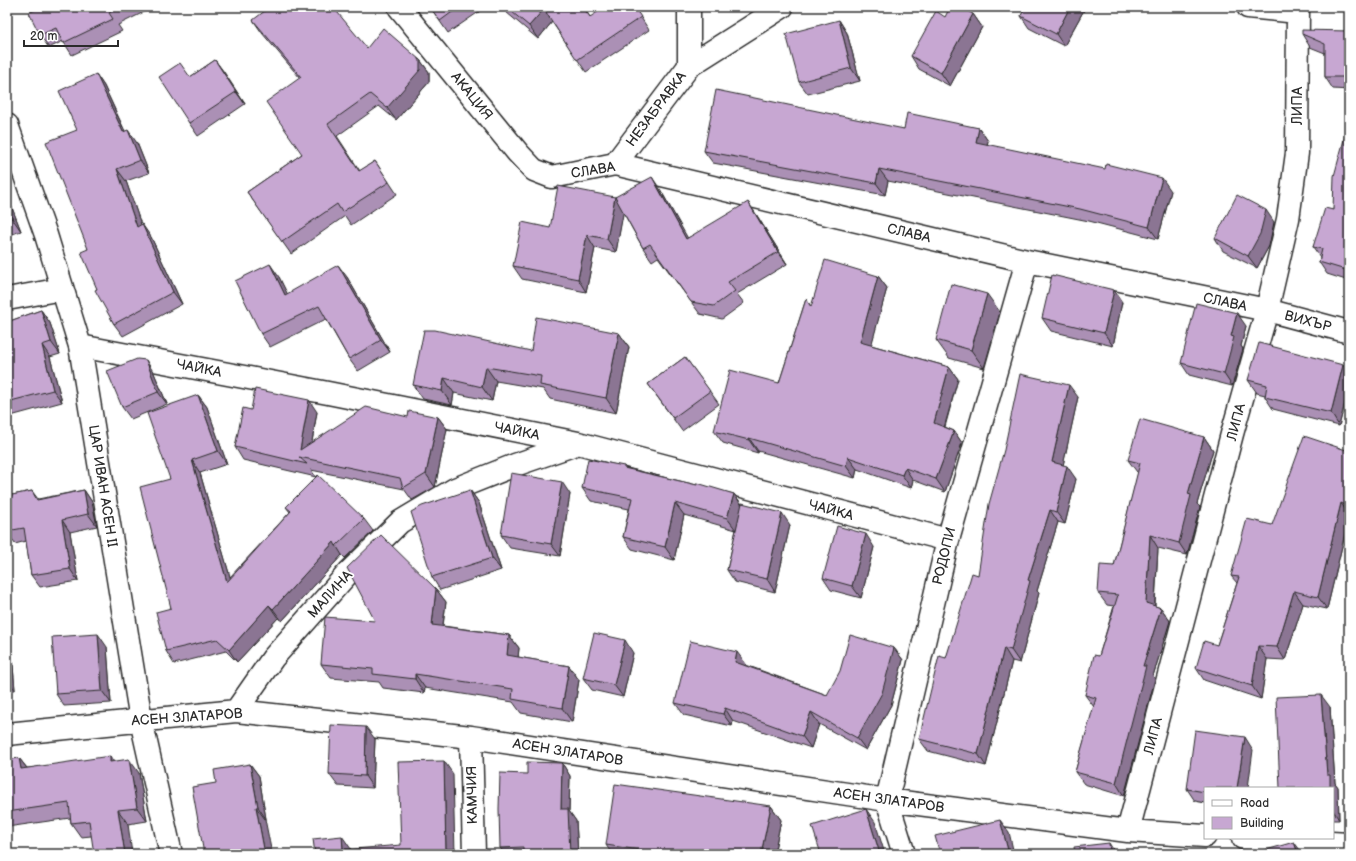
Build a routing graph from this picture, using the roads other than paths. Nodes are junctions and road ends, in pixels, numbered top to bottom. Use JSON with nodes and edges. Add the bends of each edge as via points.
{"nodes":[{"id":1,"x":399,"y":7,"type":"edge"},
{"id":2,"x":689,"y":7,"type":"edge"},
{"id":3,"x":782,"y":7,"type":"edge"},
{"id":4,"x":1248,"y":7,"type":"edge"},
{"id":5,"x":1297,"y":10,"type":"edge"},
{"id":6,"x":689,"y":66,"type":"junction"},
{"id":7,"x":7,"y":125,"type":"edge"},
{"id":8,"x":615,"y":164,"type":"junction"},
{"id":9,"x":552,"y":177,"type":"joint"},
{"id":10,"x":1028,"y":261,"type":"junction"},
{"id":11,"x":62,"y":288,"type":"junction"},
{"id":12,"x":7,"y":299,"type":"edge"},
{"id":13,"x":1267,"y":310,"type":"junction"},
{"id":14,"x":1349,"y":332,"type":"edge"},
{"id":15,"x":80,"y":346,"type":"junction"},
{"id":16,"x":578,"y":443,"type":"junction"},
{"id":17,"x":948,"y":540,"type":"junction"},
{"id":18,"x":236,"y":711,"type":"junction"},
{"id":19,"x":141,"y":720,"type":"junction"},
{"id":20,"x":7,"y":734,"type":"edge"},
{"id":21,"x":471,"y":737,"type":"junction"},
{"id":22,"x":887,"y":800,"type":"junction"},
{"id":23,"x":1128,"y":831,"type":"junction"},
{"id":24,"x":1204,"y":836,"type":"edge"},
{"id":25,"x":1261,"y":839,"type":"edge"},
{"id":26,"x":1349,"y":844,"type":"edge"},
{"id":27,"x":171,"y":854,"type":"edge"},
{"id":28,"x":474,"y":854,"type":"edge"},
{"id":29,"x":904,"y":854,"type":"edge"}],
"edges":[{"from":1,"to":9,"type":"street","name":"АКАЦИЯ","via":[[518,153],[534,170]]},
{"from":2,"to":6,"type":"street"},
{"from":3,"to":6,"type":"street","name":"НЕЗАБРАВКА"},
{"from":4,"to":5,"type":"street"},
{"from":5,"to":13,"type":"street","name":"ЛИПА","via":[[1297,152],[1288,219]]},
{"from":6,"to":8,"type":"street","name":"НЕЗАБРАВКА"},
{"from":7,"to":11,"type":"street","name":"ЦАР ИВАН АСЕН II"},
{"from":8,"to":9,"type":"street","name":"СЛАВА"},
{"from":8,"to":10,"type":"street","name":"СЛАВА"},
{"from":10,"to":13,"type":"street","name":"СЛАВА"},
{"from":10,"to":17,"type":"street","name":"РОДОПИ"},
{"from":11,"to":12,"type":"street"},
{"from":11,"to":15,"type":"street","name":"ЦАР ИВАН АСЕН II"},
{"from":13,"to":14,"type":"street","name":"ВИХЪР"},
{"from":13,"to":23,"type":"street","name":"ЛИПА"},
{"from":15,"to":16,"type":"street","name":"ЧАЙКА"},
{"from":15,"to":19,"type":"street","name":"ЦАР ИВАН АСЕН II"},
{"from":16,"to":17,"type":"street","name":"ЧАЙКА"},
{"from":16,"to":18,"type":"street","name":"МАЛИНА","via":[[455,489],[400,522],[349,572],[278,652]]},
{"from":17,"to":22,"type":"street","name":"РОДОПИ"},
{"from":18,"to":19,"type":"street","name":"АСЕН ЗЛАТАРОВ"},
{"from":18,"to":21,"type":"street","name":"АСЕН ЗЛАТАРОВ"},
{"from":19,"to":20,"type":"street","name":"АСЕН ЗЛАТАРОВ"},
{"from":19,"to":27,"type":"street","name":"ЦАР ИВАН АСЕН II"},
{"from":21,"to":22,"type":"street","name":"АСЕН ЗЛАТАРОВ"},
{"from":21,"to":28,"type":"street","name":"КАМЧИЯ"},
{"from":22,"to":23,"type":"street","name":"АСЕН ЗЛАТАРОВ"},
{"from":22,"to":29,"type":"street"},
{"from":23,"to":24,"type":"street","name":"АСЕН ЗЛАТАРОВ"},
{"from":25,"to":26,"type":"street"}]}
